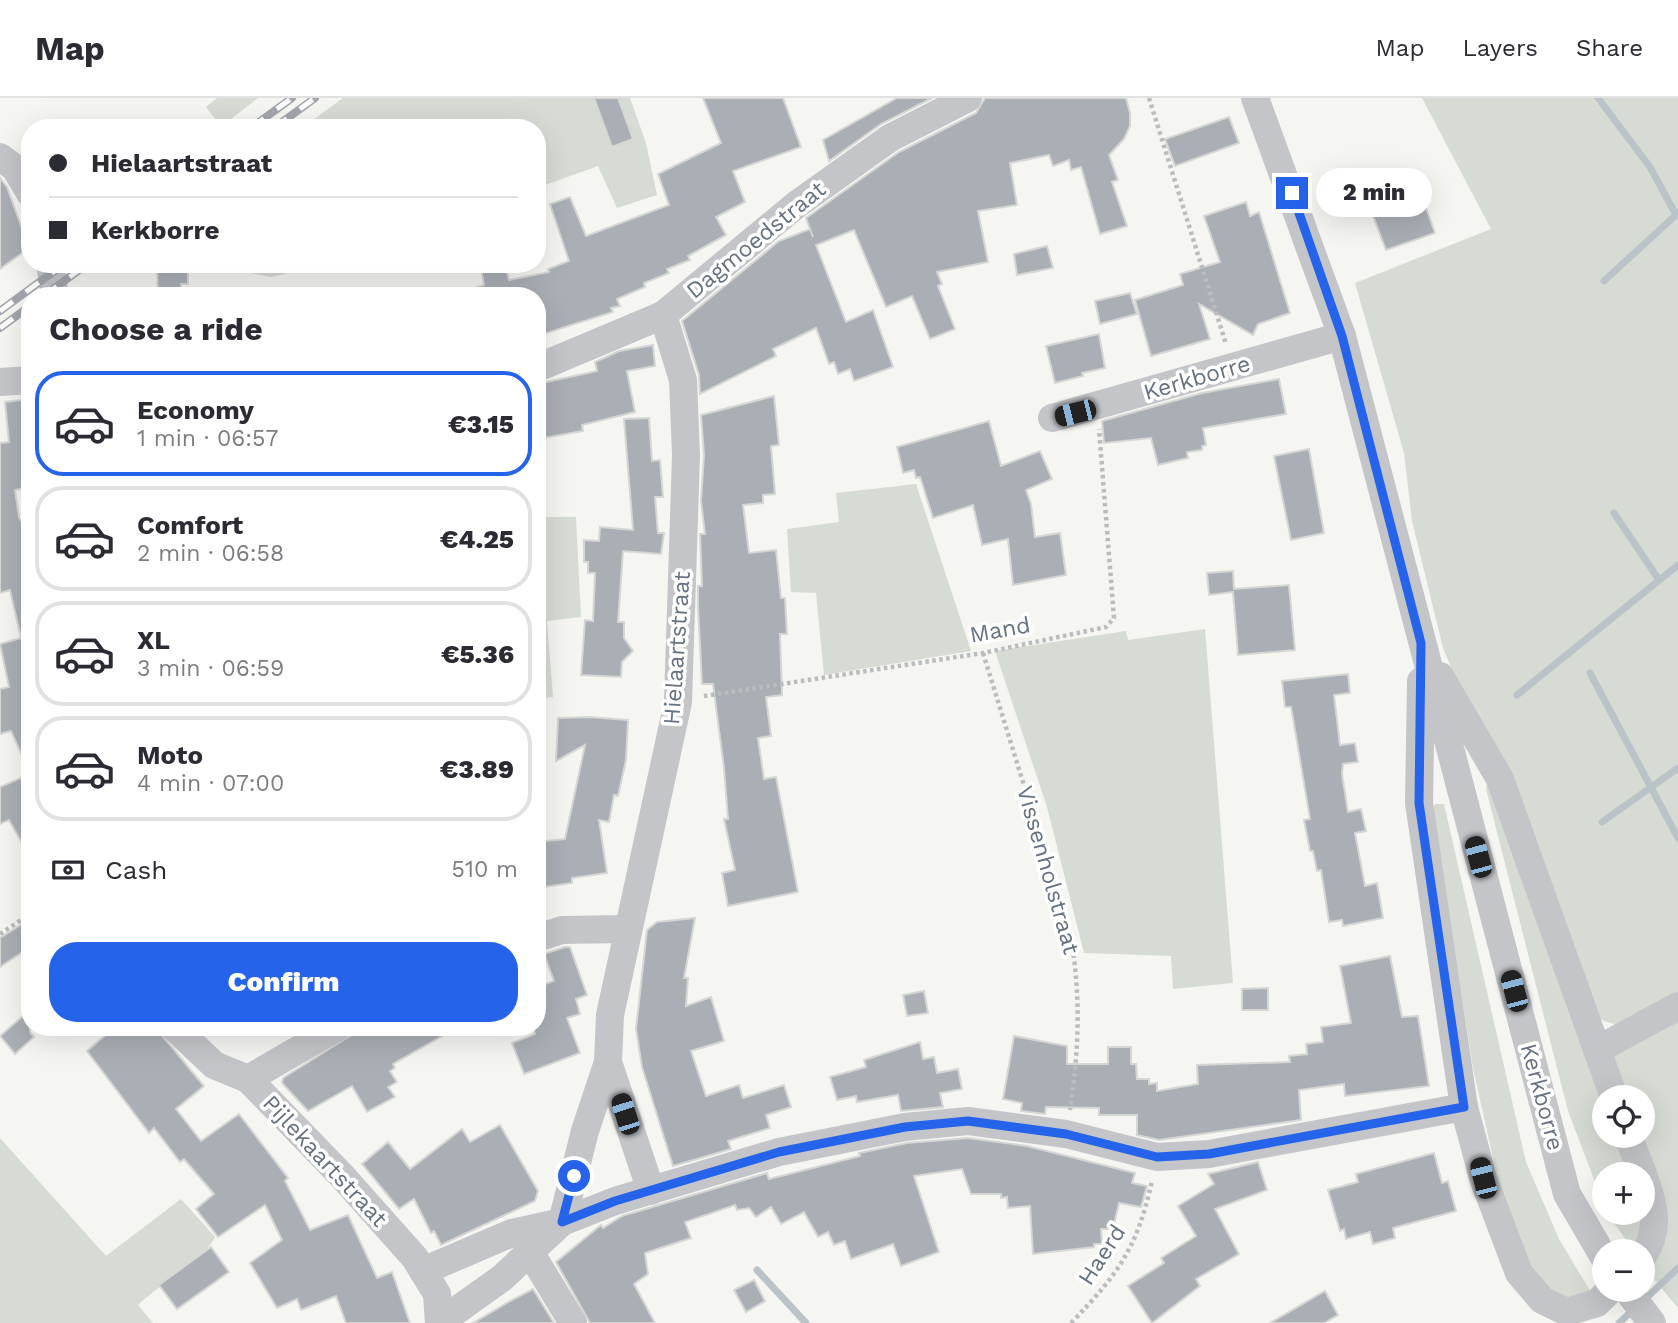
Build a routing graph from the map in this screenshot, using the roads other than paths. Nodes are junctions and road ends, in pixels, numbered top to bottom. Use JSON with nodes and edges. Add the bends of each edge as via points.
{"nodes":[{"id":1,"x":968,"y":98,"type":"edge"},
{"id":2,"x":1255,"y":98,"type":"edge"},
{"id":3,"x":0,"y":157,"type":"edge"},
{"id":4,"x":21,"y":178,"type":"edge"},
{"id":5,"x":663,"y":315,"type":"junction"},
{"id":6,"x":1342,"y":336,"type":"junction"},
{"id":7,"x":546,"y":364,"type":"edge"},
{"id":8,"x":21,"y":381,"type":"edge"},
{"id":9,"x":0,"y":382,"type":"edge"},
{"id":10,"x":1052,"y":418,"type":"dead end"},
{"id":11,"x":1421,"y":643,"type":"junction"},
{"id":12,"x":628,"y":929,"type":"junction"},
{"id":13,"x":546,"y":935,"type":"edge"},
{"id":14,"x":1678,"y":1006,"type":"edge"},
{"id":15,"x":183,"y":1036,"type":"edge"},
{"id":16,"x":323,"y":1036,"type":"edge"},
{"id":17,"x":1597,"y":1050,"type":"junction"},
{"id":18,"x":608,"y":1062,"type":"junction"},
{"id":19,"x":248,"y":1080,"type":"junction"},
{"id":20,"x":1610,"y":1085,"type":"edge"},
{"id":21,"x":1464,"y":1107,"type":"junction"},
{"id":22,"x":651,"y":1191,"type":"junction"},
{"id":23,"x":562,"y":1222,"type":"junction"},
{"id":24,"x":1592,"y":1239,"type":"edge"},
{"id":25,"x":530,"y":1252,"type":"junction"},
{"id":26,"x":423,"y":1271,"type":"junction"},
{"id":27,"x":1598,"y":1302,"type":"edge"},
{"id":28,"x":1636,"y":1302,"type":"edge"},
{"id":29,"x":439,"y":1323,"type":"edge"},
{"id":30,"x":573,"y":1323,"type":"edge"},
{"id":31,"x":1652,"y":1323,"type":"edge"}],
"edges":[{"from":1,"to":5,"type":"street","name":"Dagmoedstraat","via":[[890,138],[817,190]]},
{"from":2,"to":6,"type":"street","name":"Kerkborre"},
{"from":3,"to":4,"type":"street"},
{"from":5,"to":7,"type":"street","name":"Dagmoedstraat"},
{"from":5,"to":12,"type":"street","name":"Hielaartstraat","via":[[683,380],[686,455],[678,702]]},
{"from":6,"to":10,"type":"street","name":"Kerkborre"},
{"from":6,"to":11,"type":"street","name":"Kerkborre"},
{"from":8,"to":9,"type":"street"},
{"from":11,"to":17,"type":"street","name":"Kerkborre","via":[[1500,779]]},
{"from":11,"to":21,"type":"street","name":"Kerkborre","via":[[1419,803]]},
{"from":11,"to":24,"type":"street","name":"Kerkborre","via":[[1567,1195]]},
{"from":12,"to":13,"type":"street","via":[[562,930]]},
{"from":12,"to":18,"type":"street","name":"Hielaartstraat","via":[[610,1015]]},
{"from":14,"to":17,"type":"street"},
{"from":15,"to":19,"type":"street","name":"Pijlekaartstraat","via":[[214,1065]]},
{"from":16,"to":19,"type":"street"},
{"from":17,"to":20,"type":"street","name":"Kerkborre"},
{"from":18,"to":22,"type":"street","name":"Hielaartstraat"},
{"from":18,"to":23,"type":"street","name":"Hielaartstraat"},
{"from":19,"to":26,"type":"street","name":"Pijlekaartstraat","via":[[342,1176]]},
{"from":21,"to":22,"type":"street","via":[[1209,1154],[1157,1157],[1066,1134],[968,1121],[905,1127],[779,1152]]},
{"from":21,"to":27,"type":"street","name":"Kerkborre","via":[[1483,1178],[1519,1273],[1542,1300],[1567,1311]]},
{"from":22,"to":23,"type":"street"},
{"from":23,"to":25,"type":"street"},
{"from":23,"to":26,"type":"street","via":[[512,1233]]},
{"from":25,"to":29,"type":"street"},
{"from":25,"to":30,"type":"street"},
{"from":26,"to":29,"type":"street","name":"Pijlekaartstraat","via":[[437,1294]]},
{"from":28,"to":31,"type":"street"}]}
